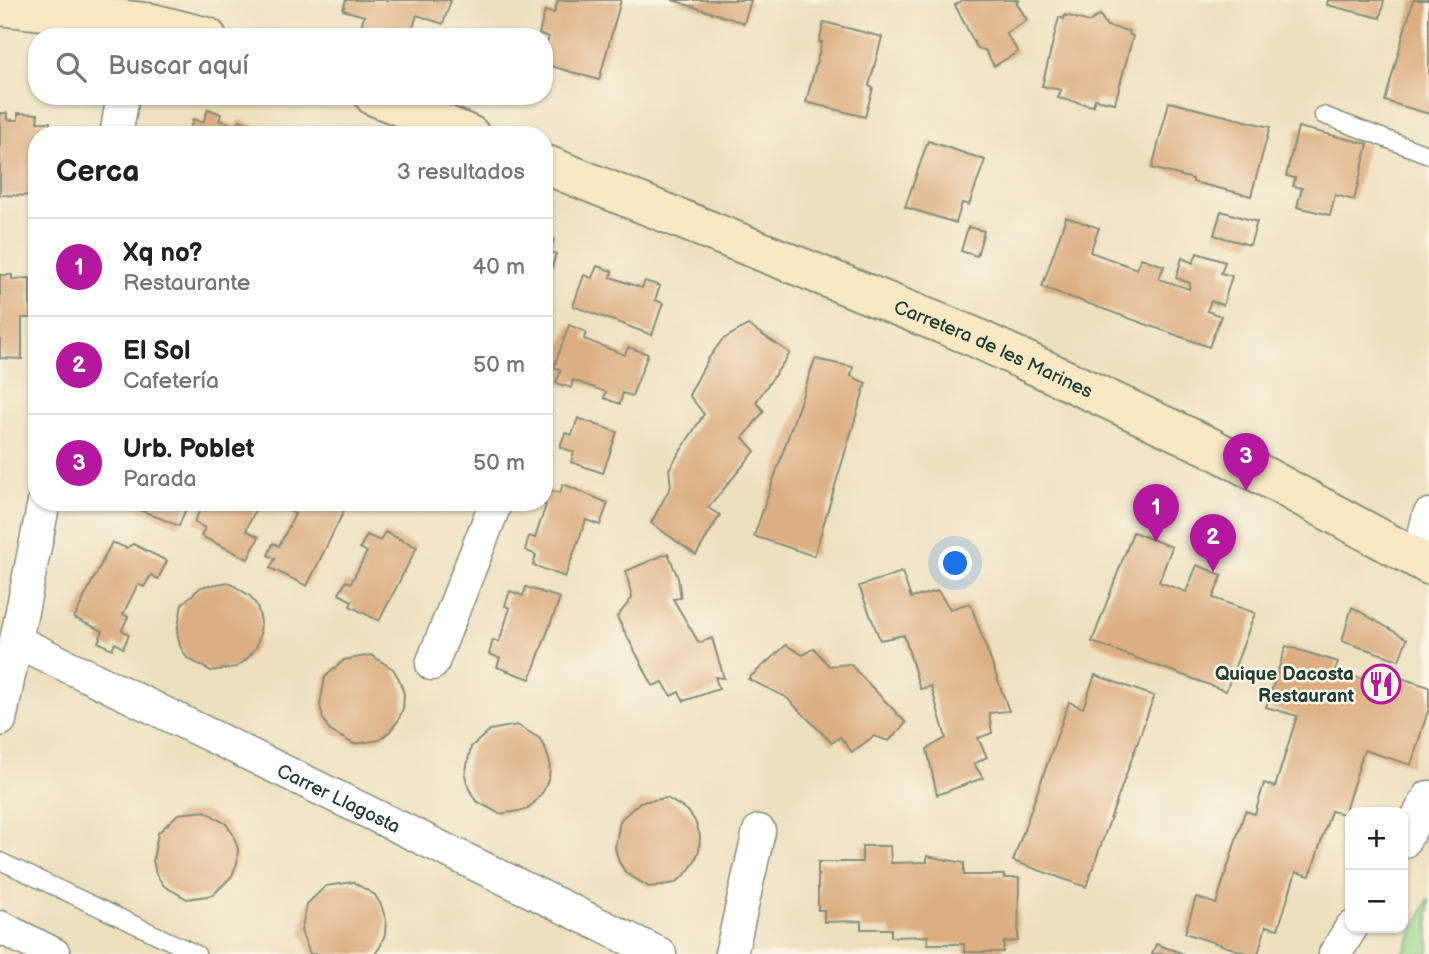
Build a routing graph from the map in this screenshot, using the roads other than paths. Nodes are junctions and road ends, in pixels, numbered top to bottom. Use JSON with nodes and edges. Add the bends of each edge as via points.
{"nodes":[{"id":1,"x":0,"y":6,"type":"edge"},
{"id":2,"x":146,"y":20,"type":"edge"},
{"id":3,"x":175,"y":28,"type":"edge"},
{"id":4,"x":121,"y":105,"type":"edge"},
{"id":5,"x":396,"y":105,"type":"edge"},
{"id":6,"x":1323,"y":115,"type":"dead end"},
{"id":7,"x":118,"y":126,"type":"edge"},
{"id":8,"x":448,"y":126,"type":"edge"},
{"id":9,"x":1429,"y":155,"type":"edge"},
{"id":10,"x":553,"y":168,"type":"edge"},
{"id":11,"x":42,"y":511,"type":"edge"},
{"id":12,"x":492,"y":511,"type":"edge"},
{"id":13,"x":1429,"y":515,"type":"edge"},
{"id":14,"x":1424,"y":562,"type":"edge"},
{"id":15,"x":16,"y":641,"type":"junction"},
{"id":16,"x":432,"y":663,"type":"dead end"},
{"id":17,"x":0,"y":720,"type":"edge"},
{"id":18,"x":1426,"y":809,"type":"edge"},
{"id":19,"x":759,"y":831,"type":"dead end"},
{"id":20,"x":1408,"y":835,"type":"edge"},
{"id":21,"x":0,"y":861,"type":"edge"},
{"id":22,"x":0,"y":928,"type":"edge"},
{"id":23,"x":1348,"y":933,"type":"edge"},
{"id":24,"x":54,"y":954,"type":"edge"},
{"id":25,"x":197,"y":954,"type":"edge"},
{"id":26,"x":660,"y":954,"type":"edge"},
{"id":27,"x":731,"y":954,"type":"edge"},
{"id":28,"x":1335,"y":954,"type":"edge"}],
"edges":[{"from":1,"to":2,"type":"main road"},
{"from":2,"to":3,"type":"main road"},
{"from":4,"to":7,"type":"street"},
{"from":5,"to":8,"type":"main road"},
{"from":6,"to":9,"type":"lane"},
{"from":10,"to":14,"type":"main road","name":"Carretera de les Marines","via":[[972,336],[1210,447]]},
{"from":11,"to":15,"type":"street"},
{"from":12,"to":16,"type":"street"},
{"from":13,"to":14,"type":"street"},
{"from":15,"to":17,"type":"street"},
{"from":15,"to":26,"type":"street","name":"Carrer Llagosta"},
{"from":18,"to":20,"type":"street"},
{"from":19,"to":27,"type":"street"},
{"from":21,"to":25,"type":"lane"},
{"from":22,"to":24,"type":"street"},
{"from":23,"to":28,"type":"street"}]}
